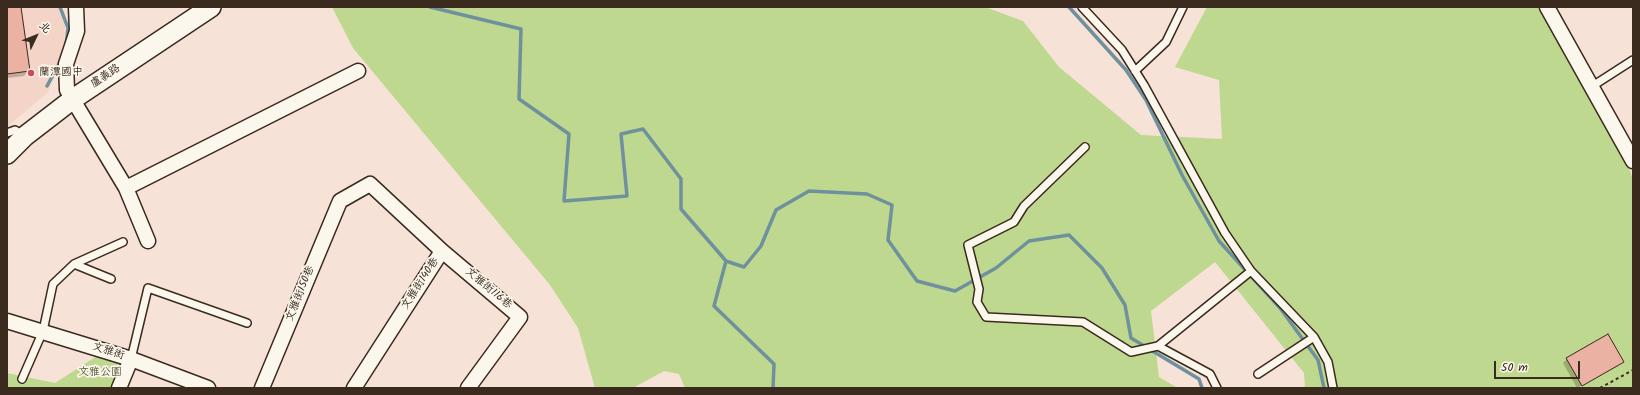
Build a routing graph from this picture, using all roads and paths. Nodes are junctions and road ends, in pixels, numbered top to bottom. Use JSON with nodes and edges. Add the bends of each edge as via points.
{"nodes":[{"id":1,"x":76,"y":7,"type":"edge"},
{"id":2,"x":211,"y":7,"type":"edge"},
{"id":3,"x":1082,"y":7,"type":"edge"},
{"id":4,"x":1183,"y":7,"type":"edge"},
{"id":5,"x":1547,"y":7,"type":"edge"},
{"id":6,"x":1633,"y":60,"type":"edge"},
{"id":7,"x":358,"y":71,"type":"dead end"},
{"id":8,"x":1135,"y":71,"type":"junction"},
{"id":9,"x":1591,"y":87,"type":"junction"},
{"id":10,"x":73,"y":99,"type":"junction"},
{"id":11,"x":16,"y":135,"type":"edge"},
{"id":12,"x":1085,"y":147,"type":"dead end"},
{"id":13,"x":7,"y":154,"type":"edge"},
{"id":14,"x":1633,"y":161,"type":"edge"},
{"id":15,"x":126,"y":188,"type":"junction"},
{"id":16,"x":340,"y":201,"type":"joint"},
{"id":17,"x":123,"y":242,"type":"dead end"},
{"id":18,"x":148,"y":242,"type":"dead end"},
{"id":19,"x":442,"y":251,"type":"junction"},
{"id":20,"x":74,"y":264,"type":"junction"},
{"id":21,"x":1251,"y":271,"type":"junction"},
{"id":22,"x":110,"y":278,"type":"dead end"},
{"id":23,"x":7,"y":321,"type":"edge"},
{"id":24,"x":247,"y":323,"type":"dead end"},
{"id":25,"x":42,"y":331,"type":"junction"},
{"id":26,"x":1312,"y":338,"type":"junction"},
{"id":27,"x":1156,"y":347,"type":"junction"},
{"id":28,"x":131,"y":359,"type":"junction"},
{"id":29,"x":1633,"y":370,"type":"edge"},
{"id":30,"x":1258,"y":374,"type":"dead end"},
{"id":31,"x":22,"y":379,"type":"dead end"},
{"id":32,"x":119,"y":388,"type":"edge"},
{"id":33,"x":208,"y":388,"type":"edge"},
{"id":34,"x":262,"y":388,"type":"edge"},
{"id":35,"x":354,"y":388,"type":"edge"},
{"id":36,"x":468,"y":388,"type":"edge"},
{"id":37,"x":1217,"y":388,"type":"edge"},
{"id":38,"x":1334,"y":388,"type":"edge"},
{"id":39,"x":1600,"y":388,"type":"edge"}],
"edges":[{"from":1,"to":10,"type":"street","via":[[77,31],[66,64],[67,90]]},
{"from":2,"to":10,"type":"street","name":"盧義路"},
{"from":3,"to":8,"type":"lane","via":[[1122,50]]},
{"from":4,"to":8,"type":"lane","via":[[1166,42]]},
{"from":5,"to":9,"type":"street"},
{"from":6,"to":9,"type":"lane"},
{"from":7,"to":15,"type":"street"},
{"from":8,"to":21,"type":"lane","via":[[1225,233]]},
{"from":9,"to":14,"type":"street"},
{"from":10,"to":11,"type":"street","name":"盧義路"},
{"from":10,"to":15,"type":"street"},
{"from":11,"to":13,"type":"street","name":"盧義路"},
{"from":12,"to":27,"type":"lane","via":[[1024,206],[1014,222],[968,245],[978,284],[977,302],[986,316],[1083,322],[1131,352]]},
{"from":15,"to":18,"type":"street"},
{"from":16,"to":19,"type":"street","name":"文雅街140巷","via":[[370,184]]},
{"from":16,"to":34,"type":"street","name":"文雅街150巷"},
{"from":17,"to":20,"type":"lane"},
{"from":19,"to":35,"type":"street","name":"文雅街140巷"},
{"from":19,"to":36,"type":"street","name":"文雅街116巷","via":[[520,317]]},
{"from":20,"to":22,"type":"lane"},
{"from":20,"to":25,"type":"lane","via":[[53,284]]},
{"from":21,"to":26,"type":"lane"},
{"from":21,"to":27,"type":"lane"},
{"from":23,"to":25,"type":"street","name":"文雅街"},
{"from":24,"to":28,"type":"lane","via":[[148,288]]},
{"from":25,"to":28,"type":"street","name":"文雅街"},
{"from":25,"to":31,"type":"lane"},
{"from":26,"to":30,"type":"lane"},
{"from":26,"to":38,"type":"lane","via":[[1328,362]]},
{"from":27,"to":37,"type":"lane","via":[[1210,374]]},
{"from":28,"to":32,"type":"street"},
{"from":28,"to":33,"type":"street","name":"文雅街"},
{"from":29,"to":39,"type":"path"}]}
